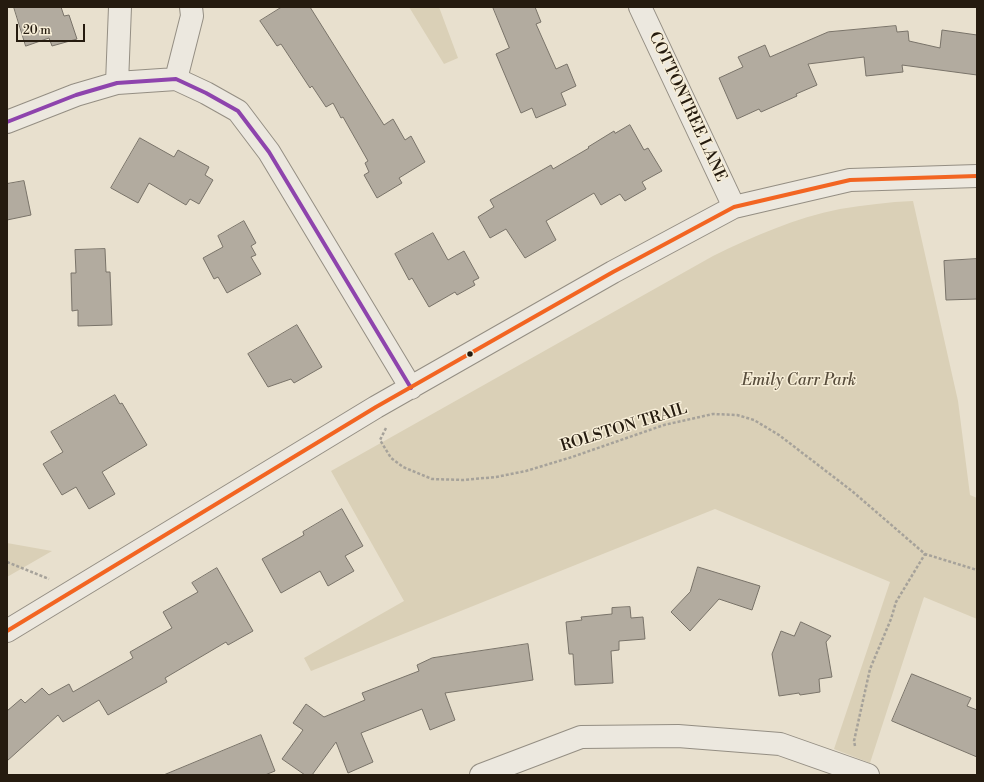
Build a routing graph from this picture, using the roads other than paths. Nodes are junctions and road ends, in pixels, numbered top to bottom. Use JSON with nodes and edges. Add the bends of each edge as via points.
{"nodes":[{"id":1,"x":120,"y":7,"type":"edge"},
{"id":2,"x":191,"y":7,"type":"edge"},
{"id":3,"x":640,"y":7,"type":"edge"},
{"id":4,"x":176,"y":79,"type":"junction"},
{"id":5,"x":117,"y":82,"type":"junction"},
{"id":6,"x":7,"y":122,"type":"edge"},
{"id":7,"x":977,"y":176,"type":"edge"},
{"id":8,"x":734,"y":207,"type":"junction"},
{"id":9,"x":411,"y":388,"type":"junction"},
{"id":10,"x":7,"y":631,"type":"edge"},
{"id":11,"x":866,"y":774,"type":"edge"},
{"id":12,"x":481,"y":775,"type":"edge"}],
"edges":[{"from":1,"to":5,"type":"street"},
{"from":2,"to":4,"type":"street","via":[[192,16]]},
{"from":3,"to":8,"type":"street","name":"COTTONTREE LANE"},
{"from":4,"to":5,"type":"street"},
{"from":4,"to":9,"type":"street","via":[[238,110],[268,152]]},
{"from":5,"to":6,"type":"street"},
{"from":7,"to":8,"type":"street","via":[[850,180]]},
{"from":8,"to":9,"type":"street","via":[[613,272]]},
{"from":9,"to":10,"type":"street"},
{"from":11,"to":12,"type":"street","via":[[780,744],[678,736],[580,737]]}]}
